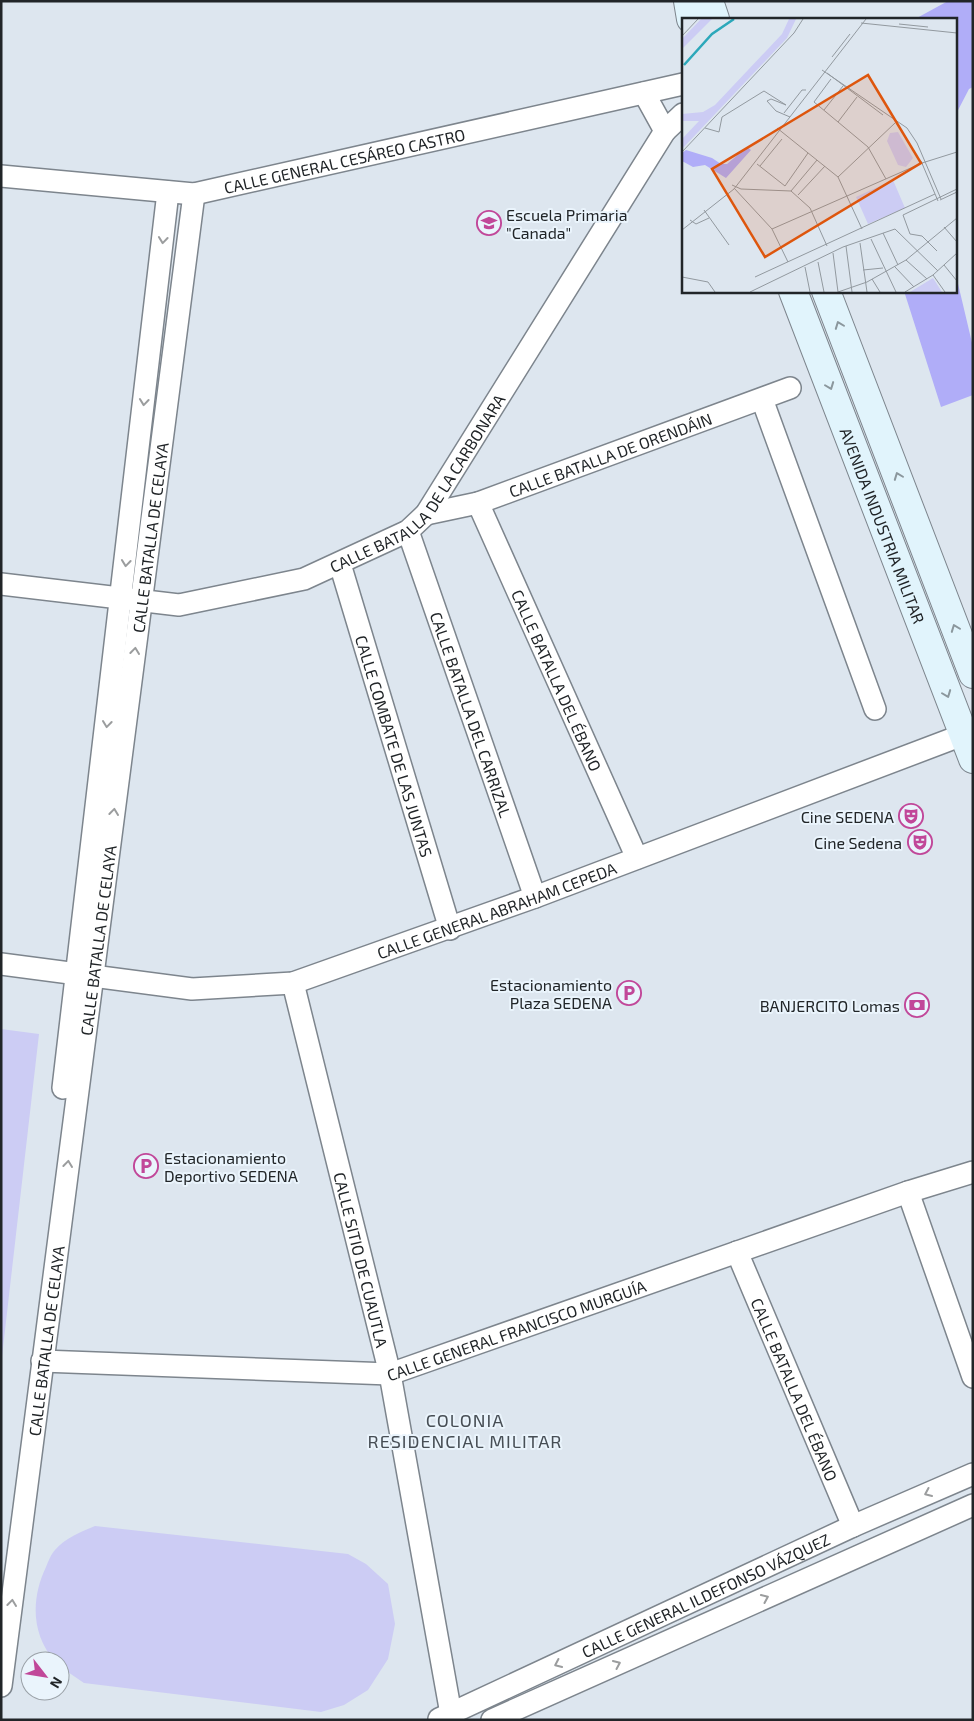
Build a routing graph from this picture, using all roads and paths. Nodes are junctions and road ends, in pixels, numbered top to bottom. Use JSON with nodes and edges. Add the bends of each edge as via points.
{"nodes":[{"id":1,"x":688,"y":1,"type":"edge"},
{"id":2,"x":708,"y":1,"type":"edge"},
{"id":3,"x":691,"y":18,"type":"edge"},
{"id":4,"x":715,"y":18,"type":"edge"},
{"id":5,"x":682,"y":84,"type":"edge"},
{"id":6,"x":652,"y":91,"type":"junction"},
{"id":7,"x":682,"y":115,"type":"edge"},
{"id":8,"x":666,"y":131,"type":"junction"},
{"id":9,"x":1,"y":176,"type":"edge"},
{"id":10,"x":168,"y":192,"type":"junction"},
{"id":11,"x":194,"y":194,"type":"junction"},
{"id":12,"x":793,"y":292,"type":"edge"},
{"id":13,"x":826,"y":292,"type":"edge"},
{"id":14,"x":790,"y":388,"type":"dead end"},
{"id":15,"x":762,"y":399,"type":"junction"},
{"id":16,"x":478,"y":503,"type":"junction"},
{"id":17,"x":426,"y":514,"type":"junction"},
{"id":18,"x":408,"y":531,"type":"junction"},
{"id":19,"x":340,"y":564,"type":"junction"},
{"id":20,"x":1,"y":584,"type":"edge"},
{"id":21,"x":132,"y":600,"type":"junction"},
{"id":22,"x":973,"y":674,"type":"edge"},
{"id":23,"x":875,"y":709,"type":"dead end"},
{"id":24,"x":970,"y":742,"type":"edge"},
{"id":25,"x":637,"y":858,"type":"junction"},
{"id":26,"x":535,"y":897,"type":"junction"},
{"id":27,"x":450,"y":929,"type":"junction"},
{"id":28,"x":1,"y":964,"type":"edge"},
{"id":29,"x":85,"y":976,"type":"junction"},
{"id":30,"x":293,"y":984,"type":"junction"},
{"id":31,"x":973,"y":1172,"type":"edge"},
{"id":32,"x":908,"y":1192,"type":"junction"},
{"id":33,"x":737,"y":1252,"type":"junction"},
{"id":34,"x":42,"y":1361,"type":"junction"},
{"id":35,"x":390,"y":1374,"type":"junction"},
{"id":36,"x":973,"y":1377,"type":"edge"},
{"id":37,"x":973,"y":1474,"type":"edge"},
{"id":38,"x":973,"y":1505,"type":"edge"},
{"id":39,"x":853,"y":1526,"type":"junction"},
{"id":40,"x":1,"y":1577,"type":"edge"},
{"id":41,"x":1,"y":1686,"type":"edge"},
{"id":42,"x":445,"y":1717,"type":"edge"},
{"id":43,"x":492,"y":1720,"type":"edge"}],
"edges":[{"from":1,"to":3,"type":"main road"},
{"from":2,"to":4,"type":"main road"},
{"from":5,"to":6,"type":"street","name":"CALLE GENERAL CESÁREO CASTRO"},
{"from":6,"to":8,"type":"street"},
{"from":6,"to":11,"type":"street","name":"CALLE GENERAL CESÁREO CASTRO"},
{"from":7,"to":8,"type":"street","name":"CALLE BATALLA DE LA CARBONARA"},
{"from":8,"to":17,"type":"street","name":"CALLE BATALLA DE LA CARBONARA"},
{"from":9,"to":10,"type":"street","name":"CALLE GENERAL CESÁREO CASTRO"},
{"from":10,"to":11,"type":"street","name":"CALLE GENERAL CESÁREO CASTRO"},
{"from":10,"to":21,"type":"street","name":"CALLE BATALLA DE CELAYA","one_way":true},
{"from":11,"to":21,"type":"street","name":"CALLE BATALLA DE CELAYA"},
{"from":12,"to":24,"type":"main road","name":"AVENIDA INDUSTRIA MILITAR","one_way":true},
{"from":22,"to":13,"type":"main road","name":"AVENIDA INDUSTRIA MILITAR","one_way":true},
{"from":14,"to":15,"type":"street","name":"CALLE BATALLA DE ORENDÁIN"},
{"from":15,"to":16,"type":"street","name":"CALLE BATALLA DE ORENDÁIN"},
{"from":15,"to":23,"type":"street"},
{"from":16,"to":17,"type":"street","name":"CALLE BATALLA DE ORENDÁIN"},
{"from":16,"to":25,"type":"street","name":"CALLE BATALLA DEL ÉBANO"},
{"from":17,"to":18,"type":"street","name":"CALLE BATALLA DE LA CARBONARA"},
{"from":18,"to":19,"type":"street","name":"CALLE BATALLA DE LA CARBONARA"},
{"from":18,"to":26,"type":"street","name":"CALLE BATALLA DEL CARRIZAL"},
{"from":19,"to":21,"type":"street","name":"CALLE BATALLA DE LA CARBONARA","via":[[304,579],[179,605]]},
{"from":19,"to":27,"type":"street","name":"CALLE COMBATE DE LAS JUNTAS"},
{"from":20,"to":21,"type":"street","name":"CALLE BATALLA DE LA CARBONARA"},
{"from":21,"to":29,"type":"street","name":"CALLE BATALLA DE CELAYA"},
{"from":24,"to":25,"type":"street","name":"CALLE GENERAL ABRAHAM CEPEDA"},
{"from":25,"to":26,"type":"street","name":"CALLE GENERAL ABRAHAM CEPEDA"},
{"from":26,"to":27,"type":"street","name":"CALLE GENERAL ABRAHAM CEPEDA"},
{"from":27,"to":30,"type":"street","name":"CALLE GENERAL ABRAHAM CEPEDA"},
{"from":28,"to":29,"type":"street","name":"CALLE GENERAL ABRAHAM CEPEDA"},
{"from":29,"to":30,"type":"street","name":"CALLE GENERAL ABRAHAM CEPEDA","via":[[192,989]]},
{"from":34,"to":29,"type":"street","name":"CALLE BATALLA DE CELAYA","one_way":true},
{"from":29,"to":40,"type":"street","name":"CALLE BATALLA DE CELAYA"},
{"from":30,"to":35,"type":"street","name":"CALLE SITIO DE CUAUTLA"},
{"from":31,"to":32,"type":"street","name":"CALLE GENERAL FRANCISCO MURGUÍA"},
{"from":32,"to":33,"type":"street","name":"CALLE GENERAL FRANCISCO MURGUÍA"},
{"from":32,"to":36,"type":"street"},
{"from":33,"to":35,"type":"street","name":"CALLE GENERAL FRANCISCO MURGUÍA"},
{"from":33,"to":39,"type":"street","name":"CALLE BATALLA DEL ÉBANO"},
{"from":34,"to":35,"type":"street","name":"CALLE GENERAL FRANCISCO MURGUÍA"},
{"from":41,"to":34,"type":"street","name":"CALLE BATALLA DE CELAYA","one_way":true},
{"from":35,"to":42,"type":"street","name":"CALLE SITIO DE CUAUTLA"},
{"from":37,"to":39,"type":"street","name":"CALLE GENERAL ILDEFONSO VÁZQUEZ","one_way":true},
{"from":43,"to":38,"type":"street","name":"CALLE GENERAL ILDEFONSO VÁZQUEZ","one_way":true},
{"from":39,"to":42,"type":"street","name":"CALLE GENERAL ILDEFONSO VÁZQUEZ","one_way":true}]}
